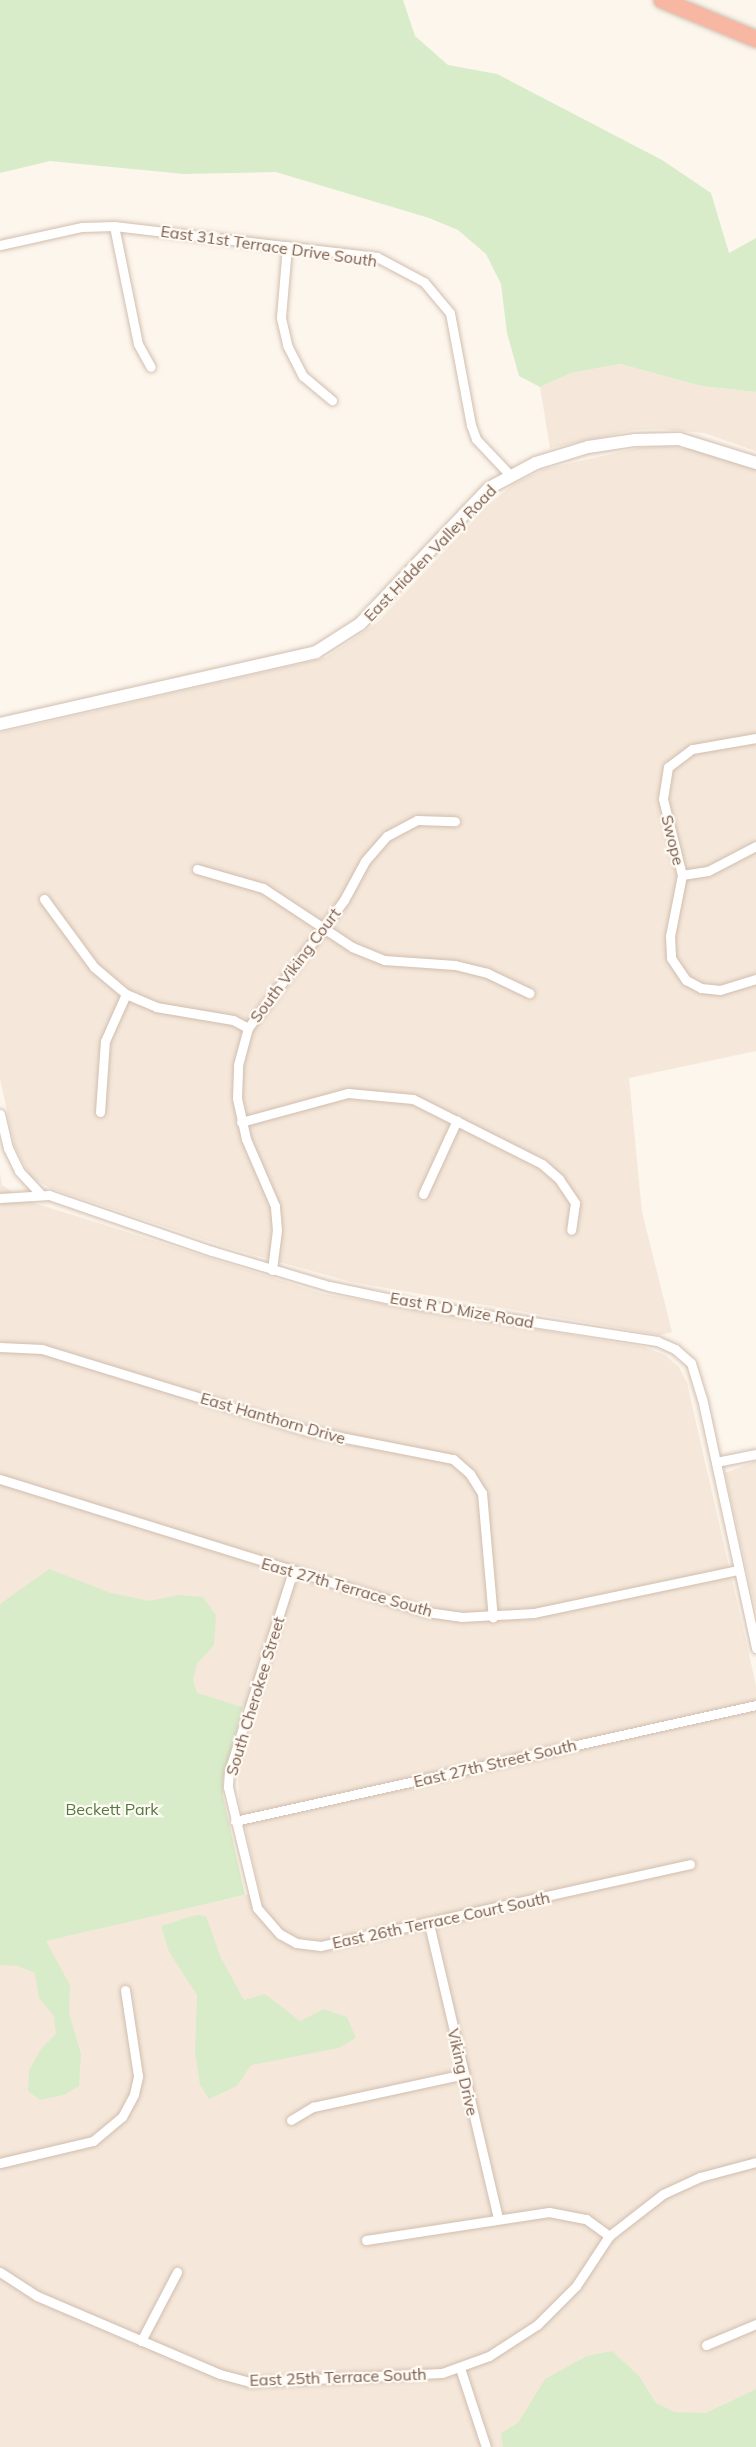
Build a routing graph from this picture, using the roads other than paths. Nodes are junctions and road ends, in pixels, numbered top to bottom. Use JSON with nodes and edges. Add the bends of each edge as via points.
{"nodes":[{"id":1,"x":662,"y":0,"type":"edge"},
{"id":2,"x":756,"y":39,"type":"edge"},
{"id":3,"x":114,"y":226,"type":"junction"},
{"id":4,"x":0,"y":245,"type":"edge"},
{"id":5,"x":287,"y":246,"type":"junction"},
{"id":6,"x":151,"y":367,"type":"dead end"},
{"id":7,"x":332,"y":400,"type":"dead end"},
{"id":8,"x":756,"y":463,"type":"edge"},
{"id":9,"x":510,"y":475,"type":"junction"},
{"id":10,"x":0,"y":724,"type":"edge"},
{"id":11,"x":756,"y":738,"type":"edge"},
{"id":12,"x":455,"y":821,"type":"dead end"},
{"id":13,"x":756,"y":846,"type":"edge"},
{"id":14,"x":197,"y":869,"type":"dead end"},
{"id":15,"x":682,"y":875,"type":"junction"},
{"id":16,"x":44,"y":899,"type":"dead end"},
{"id":17,"x":324,"y":927,"type":"junction"},
{"id":18,"x":756,"y":980,"type":"edge"},
{"id":19,"x":529,"y":993,"type":"dead end"},
{"id":20,"x":126,"y":994,"type":"junction"},
{"id":21,"x":248,"y":1028,"type":"junction"},
{"id":22,"x":100,"y":1112,"type":"dead end"},
{"id":23,"x":0,"y":1114,"type":"edge"},
{"id":24,"x":457,"y":1120,"type":"junction"},
{"id":25,"x":241,"y":1122,"type":"junction"},
{"id":26,"x":423,"y":1194,"type":"dead end"},
{"id":27,"x":41,"y":1195,"type":"junction"},
{"id":28,"x":0,"y":1198,"type":"edge"},
{"id":29,"x":571,"y":1230,"type":"dead end"},
{"id":30,"x":272,"y":1270,"type":"junction"},
{"id":31,"x":0,"y":1347,"type":"edge"},
{"id":32,"x":756,"y":1454,"type":"edge"},
{"id":33,"x":716,"y":1462,"type":"junction"},
{"id":34,"x":0,"y":1479,"type":"edge"},
{"id":35,"x":738,"y":1570,"type":"junction"},
{"id":36,"x":293,"y":1571,"type":"junction"},
{"id":37,"x":493,"y":1618,"type":"junction"},
{"id":38,"x":756,"y":1648,"type":"edge"},
{"id":39,"x":756,"y":1705,"type":"edge"},
{"id":40,"x":235,"y":1821,"type":"junction"},
{"id":41,"x":690,"y":1864,"type":"dead end"},
{"id":42,"x":429,"y":1924,"type":"junction"},
{"id":43,"x":125,"y":1990,"type":"dead end"},
{"id":44,"x":464,"y":2074,"type":"junction"},
{"id":45,"x":291,"y":2120,"type":"dead end"},
{"id":46,"x":756,"y":2162,"type":"edge"},
{"id":47,"x":0,"y":2163,"type":"edge"},
{"id":48,"x":498,"y":2219,"type":"junction"},
{"id":49,"x":609,"y":2236,"type":"junction"},
{"id":50,"x":366,"y":2240,"type":"dead end"},
{"id":51,"x":0,"y":2272,"type":"edge"},
{"id":52,"x":177,"y":2272,"type":"dead end"},
{"id":53,"x":756,"y":2324,"type":"edge"},
{"id":54,"x":141,"y":2341,"type":"junction"},
{"id":55,"x":706,"y":2345,"type":"dead end"},
{"id":56,"x":460,"y":2368,"type":"junction"},
{"id":57,"x":486,"y":2447,"type":"edge"}],
"edges":[{"from":1,"to":2,"type":"highway"},
{"from":3,"to":4,"type":"street","name":"East 31st Terrace Drive South","via":[[82,227]]},
{"from":3,"to":5,"type":"street","name":"East 31st Terrace Drive South"},
{"from":3,"to":6,"type":"street","via":[[138,344]]},
{"from":5,"to":7,"type":"street","via":[[281,318],[287,345],[303,376]]},
{"from":5,"to":9,"type":"street","name":"East 31st Terrace Drive South","via":[[377,257],[424,282],[450,313],[476,439]]},
{"from":8,"to":9,"type":"main road","name":"East Hidden Valley Road","via":[[679,439],[635,440],[588,447]]},
{"from":9,"to":10,"type":"main road","name":"East Hidden Valley Road","via":[[489,488],[360,624],[316,652]]},
{"from":11,"to":15,"type":"street","name":"Swope","via":[[692,749],[669,767],[663,799]]},
{"from":12,"to":17,"type":"street","name":"South Viking Court","via":[[411,822],[387,836],[365,861]]},
{"from":13,"to":15,"type":"street","via":[[708,871]]},
{"from":14,"to":17,"type":"street","via":[[263,888]]},
{"from":15,"to":18,"type":"street","name":"Swope","via":[[670,936],[671,958],[686,980],[701,988],[720,990]]},
{"from":16,"to":20,"type":"street","via":[[94,967]]},
{"from":17,"to":19,"type":"street","via":[[352,947],[384,960],[455,965],[487,973]]},
{"from":17,"to":21,"type":"street","name":"South Viking Court"},
{"from":20,"to":21,"type":"street","via":[[156,1007],[234,1020]]},
{"from":20,"to":22,"type":"street","via":[[105,1041]]},
{"from":21,"to":25,"type":"street","name":"South Viking Court","via":[[238,1065]]},
{"from":23,"to":27,"type":"street","name":"East R D Mize Road","via":[[8,1148],[19,1171]]},
{"from":24,"to":25,"type":"street","via":[[413,1099],[348,1093]]},
{"from":24,"to":26,"type":"street"},
{"from":24,"to":29,"type":"street","via":[[526,1155],[559,1179],[575,1203]]},
{"from":25,"to":30,"type":"street","name":"South Viking Court","via":[[275,1206],[277,1230]]},
{"from":27,"to":28,"type":"street"},
{"from":27,"to":30,"type":"street","name":"East R D Mize Road"},
{"from":30,"to":33,"type":"street","name":"East R D Mize Road","via":[[415,1304],[657,1341],[675,1349],[691,1363]]},
{"from":31,"to":37,"type":"street","name":"East Hanthorn Drive","via":[[42,1349],[305,1430],[453,1459],[470,1474],[482,1494]]},
{"from":32,"to":33,"type":"street"},
{"from":33,"to":35,"type":"street","name":"East R D Mize Road"},
{"from":34,"to":36,"type":"street","name":"East 27th Terrace South"},
{"from":35,"to":37,"type":"street","name":"East 27th Terrace South"},
{"from":35,"to":38,"type":"street","name":"East R D Mize Road"},
{"from":36,"to":37,"type":"street","name":"East 27th Terrace South","via":[[427,1612]]},
{"from":36,"to":40,"type":"street","name":"South Cherokee Street","via":[[229,1771]]},
{"from":39,"to":40,"type":"street","name":"East 27th Street South"},
{"from":40,"to":42,"type":"street","name":"East 26th Terrace Court South","via":[[257,1908],[269,1924],[296,1943],[321,1946]]},
{"from":41,"to":42,"type":"street","name":"East 26th Terrace Court South"},
{"from":42,"to":44,"type":"street","name":"Viking Drive"},
{"from":43,"to":47,"type":"street","via":[[138,2076],[122,2117],[104,2134],[75,2148]]},
{"from":44,"to":45,"type":"street","via":[[313,2107]]},
{"from":44,"to":48,"type":"street","name":"Viking Drive"},
{"from":46,"to":49,"type":"street","name":"East 25th Terrace South","via":[[700,2177],[663,2194]]},
{"from":48,"to":49,"type":"street","via":[[562,2213],[586,2219]]},
{"from":48,"to":50,"type":"street"},
{"from":49,"to":56,"type":"street","name":"East 25th Terrace South","via":[[576,2286],[537,2325],[489,2356]]},
{"from":51,"to":54,"type":"street","name":"East 25th Terrace South","via":[[37,2296]]},
{"from":52,"to":54,"type":"street"},
{"from":53,"to":55,"type":"street"},
{"from":54,"to":56,"type":"street","name":"East 25th Terrace South","via":[[249,2382],[407,2377]]},
{"from":56,"to":57,"type":"street"}]}
